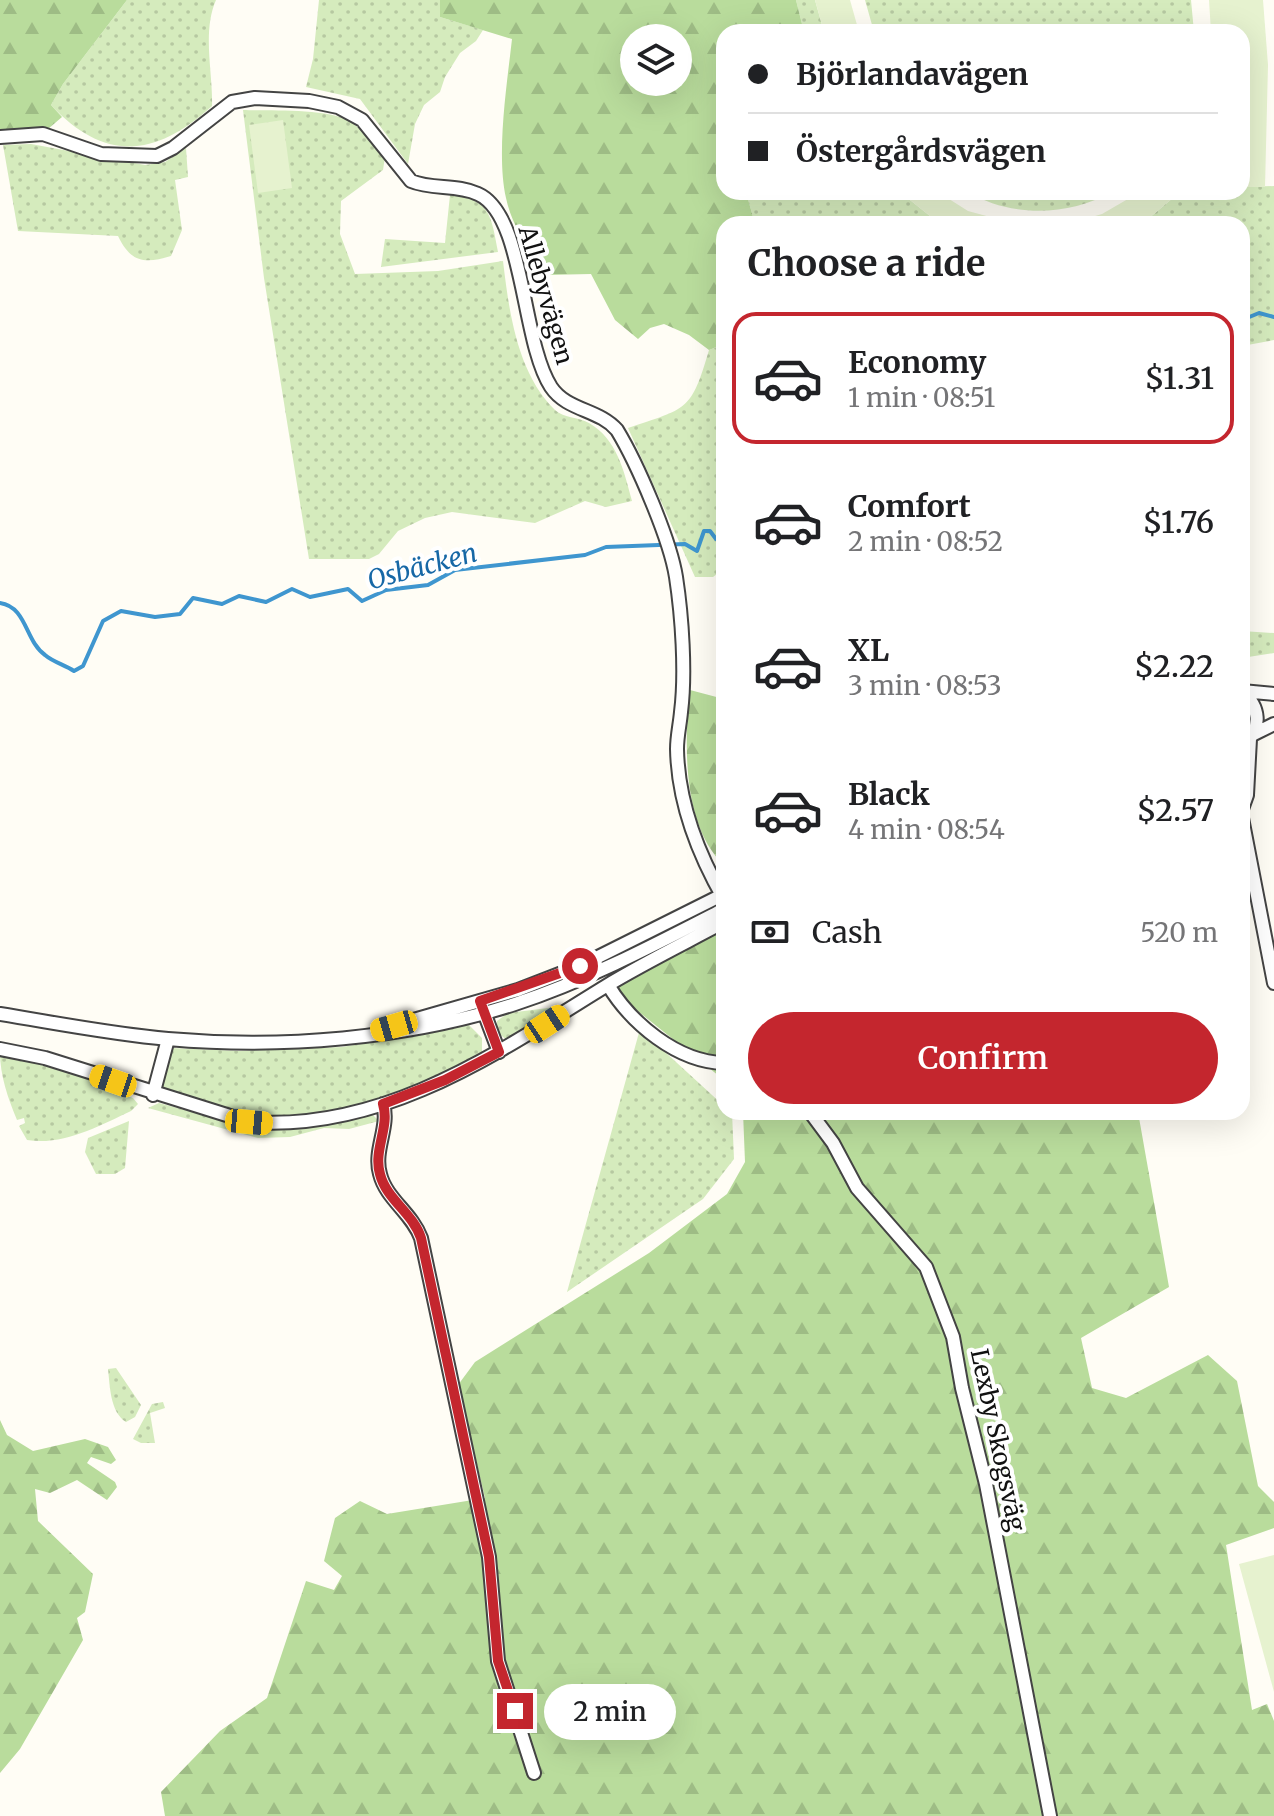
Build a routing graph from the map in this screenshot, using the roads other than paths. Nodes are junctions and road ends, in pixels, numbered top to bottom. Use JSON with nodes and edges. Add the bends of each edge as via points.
{"nodes":[{"id":1,"x":0,"y":137,"type":"edge"},
{"id":2,"x":1250,"y":692,"type":"edge"},
{"id":3,"x":1274,"y":694,"type":"edge"},
{"id":4,"x":1250,"y":699,"type":"edge"},
{"id":5,"x":1274,"y":724,"type":"edge"},
{"id":6,"x":1250,"y":737,"type":"edge"},
{"id":7,"x":1250,"y":739,"type":"edge"},
{"id":8,"x":1250,"y":859,"type":"edge"},
{"id":9,"x":716,"y":885,"type":"edge"},
{"id":10,"x":716,"y":902,"type":"edge"},
{"id":11,"x":716,"y":926,"type":"edge"},
{"id":12,"x":1274,"y":983,"type":"edge"},
{"id":13,"x":608,"y":985,"type":"junction"},
{"id":14,"x":482,"y":1007,"type":"junction"},
{"id":15,"x":0,"y":1014,"type":"edge"},
{"id":16,"x":168,"y":1039,"type":"junction"},
{"id":17,"x":0,"y":1049,"type":"edge"},
{"id":18,"x":499,"y":1052,"type":"junction"},
{"id":19,"x":716,"y":1062,"type":"edge"},
{"id":20,"x":153,"y":1095,"type":"junction"},
{"id":21,"x":383,"y":1104,"type":"junction"},
{"id":22,"x":816,"y":1120,"type":"edge"},
{"id":23,"x":534,"y":1773,"type":"dead end"},
{"id":24,"x":1050,"y":1816,"type":"edge"}],
"edges":[{"from":1,"to":9,"type":"street","name":"Allebyvägen","via":[[43,134],[86,151],[148,156],[173,148],[215,112],[243,99],[326,103],[356,115],[411,181],[464,189],[492,205],[510,236],[548,382],[565,401],[617,430],[665,537],[678,601],[682,693],[677,748],[682,794],[694,841]]},
{"from":2,"to":3,"type":"street"},
{"from":4,"to":6,"type":"street","via":[[1257,713]]},
{"from":5,"to":7,"type":"street"},
{"from":8,"to":12,"type":"street"},
{"from":10,"to":14,"type":"street"},
{"from":11,"to":13,"type":"street"},
{"from":13,"to":18,"type":"street"},
{"from":13,"to":19,"type":"street","via":[[666,1045]]},
{"from":14,"to":16,"type":"street","via":[[443,1023],[365,1034],[264,1042]]},
{"from":14,"to":18,"type":"street"},
{"from":15,"to":16,"type":"street"},
{"from":16,"to":20,"type":"street"},
{"from":17,"to":20,"type":"street","via":[[45,1058]]},
{"from":18,"to":21,"type":"street"},
{"from":20,"to":21,"type":"street","via":[[269,1123],[313,1120]]},
{"from":21,"to":23,"type":"street","via":[[379,1172],[421,1238],[489,1557],[498,1661]]},
{"from":22,"to":24,"type":"street","name":"Lexby Skogsväg","via":[[857,1188],[926,1267],[953,1337]]}]}
